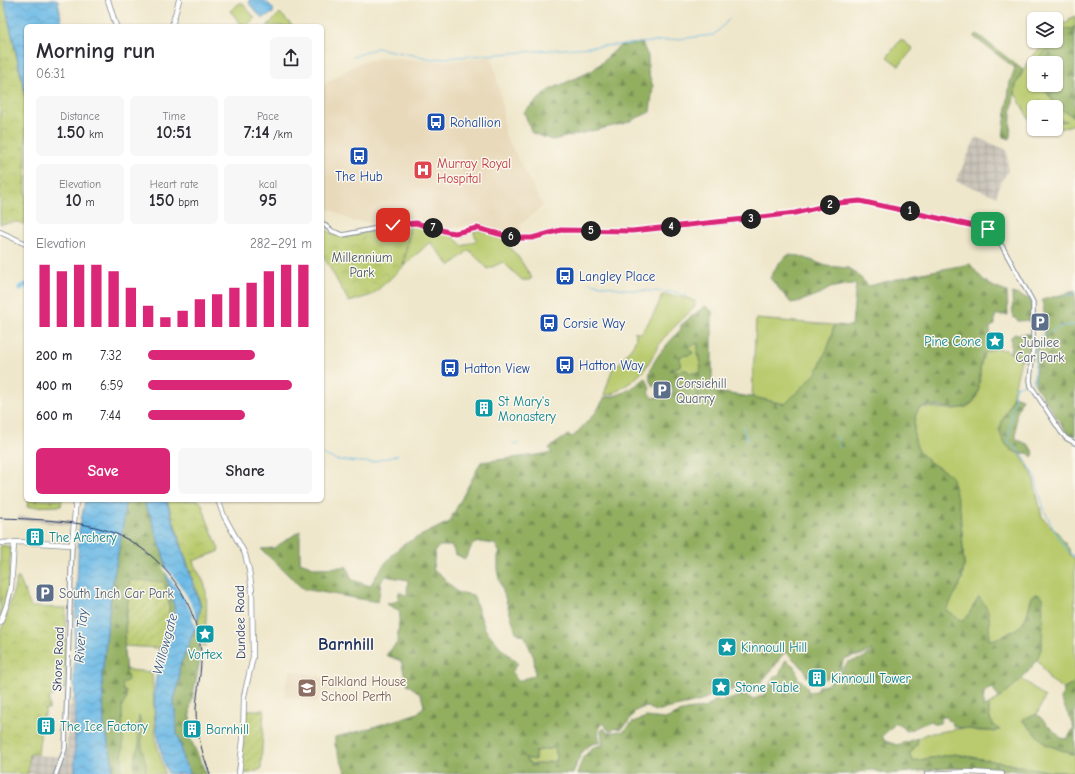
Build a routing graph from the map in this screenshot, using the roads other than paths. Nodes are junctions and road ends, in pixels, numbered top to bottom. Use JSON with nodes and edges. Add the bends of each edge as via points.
{"nodes":[{"id":1,"x":108,"y":0,"type":"edge"},
{"id":2,"x":179,"y":0,"type":"edge"},
{"id":3,"x":115,"y":24,"type":"edge"},
{"id":4,"x":173,"y":24,"type":"edge"},
{"id":5,"x":324,"y":225,"type":"edge"},
{"id":6,"x":0,"y":232,"type":"edge"},
{"id":7,"x":24,"y":243,"type":"edge"},
{"id":8,"x":1075,"y":443,"type":"edge"},
{"id":9,"x":76,"y":502,"type":"edge"},
{"id":10,"x":219,"y":502,"type":"edge"},
{"id":11,"x":0,"y":543,"type":"edge"},
{"id":12,"x":14,"y":544,"type":"junction"},
{"id":13,"x":72,"y":545,"type":"junction"},
{"id":14,"x":0,"y":623,"type":"edge"},
{"id":15,"x":56,"y":773,"type":"edge"},
{"id":16,"x":238,"y":774,"type":"edge"},
{"id":17,"x":927,"y":774,"type":"edge"},
{"id":18,"x":1002,"y":774,"type":"edge"}],
"edges":[{"from":1,"to":3,"type":"main road"},
{"from":2,"to":4,"type":"main road"},
{"from":5,"to":8,"type":"street","via":[[343,235],[416,223],[448,232],[477,228],[510,237],[532,238],[561,230],[619,232],[655,229],[795,213],[838,203],[860,201],[988,229],[1003,247],[1033,302],[1031,386],[1061,432]]},
{"from":6,"to":7,"type":"main road"},
{"from":9,"to":13,"type":"main road"},
{"from":10,"to":16,"type":"main road","name":"Dundee Road","via":[[245,554],[251,584],[253,657],[244,696],[243,740]]},
{"from":11,"to":12,"type":"main road"},
{"from":12,"to":13,"type":"main road","via":[[21,542]]},
{"from":12,"to":14,"type":"main road","via":[[11,588]]},
{"from":13,"to":15,"type":"street","name":"Shore Road","via":[[65,749]]},
{"from":17,"to":18,"type":"main road"}]}
